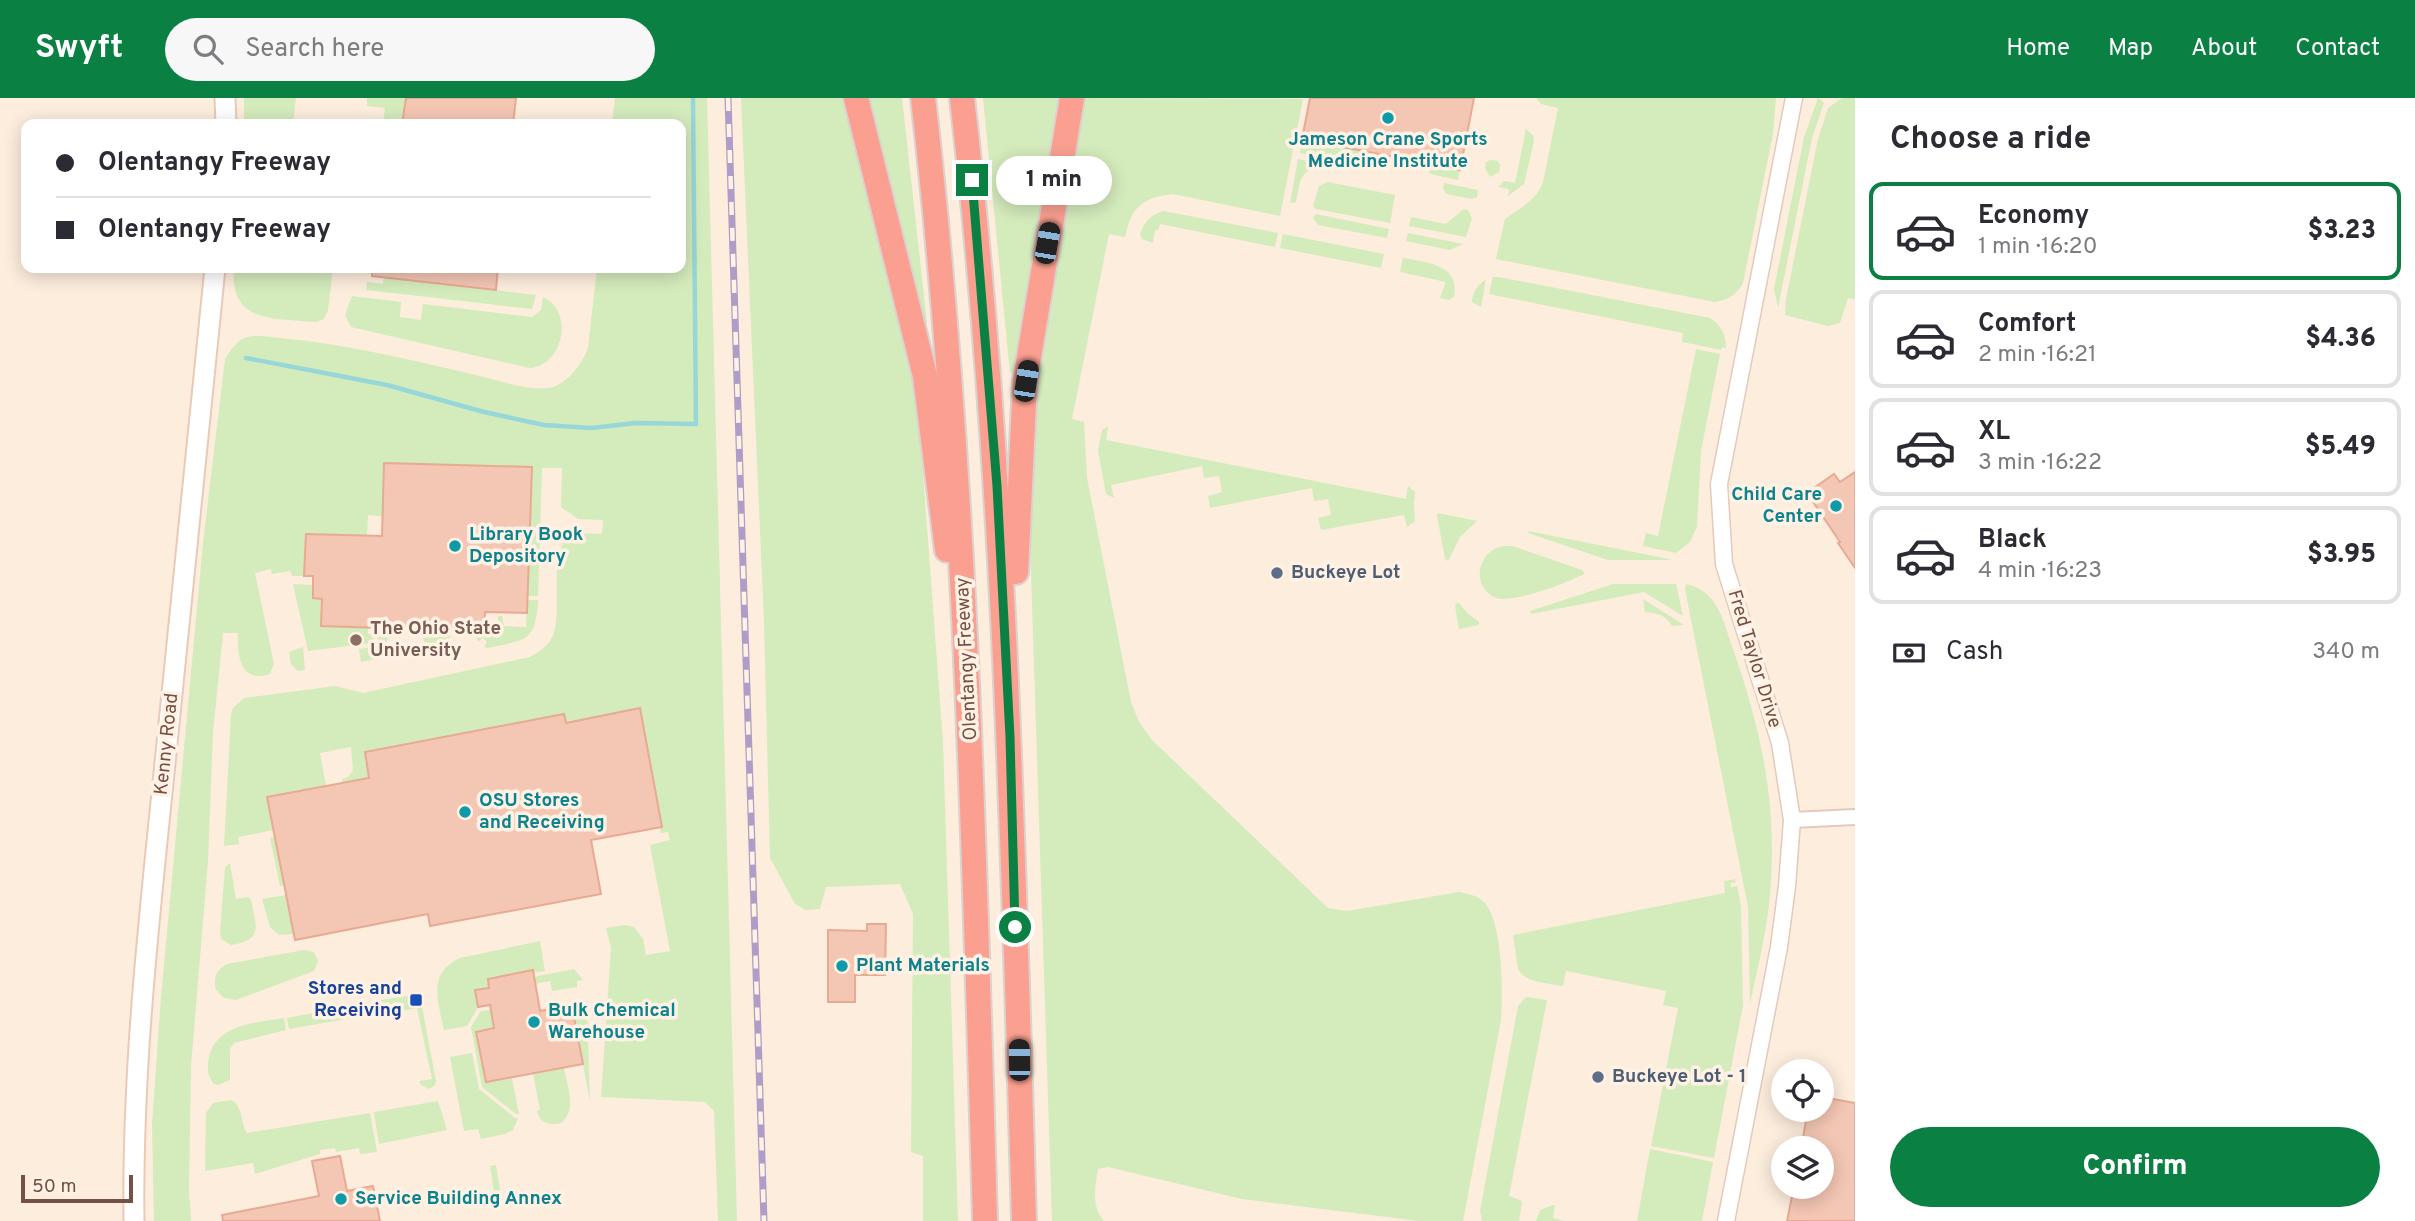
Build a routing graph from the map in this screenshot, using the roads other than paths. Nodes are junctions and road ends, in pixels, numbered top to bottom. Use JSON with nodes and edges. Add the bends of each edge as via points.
{"nodes":[{"id":1,"x":225,"y":98,"type":"edge"},
{"id":2,"x":856,"y":98,"type":"edge"},
{"id":3,"x":923,"y":98,"type":"edge"},
{"id":4,"x":962,"y":98,"type":"edge"},
{"id":5,"x":1072,"y":98,"type":"edge"},
{"id":6,"x":1794,"y":98,"type":"edge"},
{"id":7,"x":226,"y":119,"type":"edge"},
{"id":8,"x":214,"y":273,"type":"edge"},
{"id":9,"x":1010,"y":737,"type":"junction"},
{"id":10,"x":971,"y":738,"type":"junction"},
{"id":11,"x":1855,"y":817,"type":"edge"},
{"id":12,"x":1791,"y":820,"type":"junction"},
{"id":13,"x":134,"y":1221,"type":"edge"},
{"id":14,"x":985,"y":1221,"type":"edge"},
{"id":15,"x":1024,"y":1221,"type":"edge"},
{"id":16,"x":1726,"y":1221,"type":"edge"}],
"edges":[{"from":1,"to":7,"type":"main road"},
{"from":2,"to":10,"type":"highway","via":[[925,376]]},
{"from":3,"to":10,"type":"highway","name":"Olentangy Freeway","via":[[959,489]]},
{"from":4,"to":9,"type":"highway","name":"Olentangy Freeway","via":[[997,486]]},
{"from":5,"to":9,"type":"highway","via":[[1026,381]]},
{"from":6,"to":12,"type":"street","name":"Fred Taylor Drive","via":[[1719,484],[1724,564],[1780,743]]},
{"from":8,"to":13,"type":"main road","name":"Kenny Road","via":[[150,911],[133,1149]]},
{"from":9,"to":15,"type":"highway","name":"Olentangy Freeway"},
{"from":10,"to":14,"type":"highway","name":"Olentangy Freeway"},
{"from":11,"to":12,"type":"street"},
{"from":12,"to":16,"type":"street","name":"Fred Taylor Drive","via":[[1779,947]]}]}
